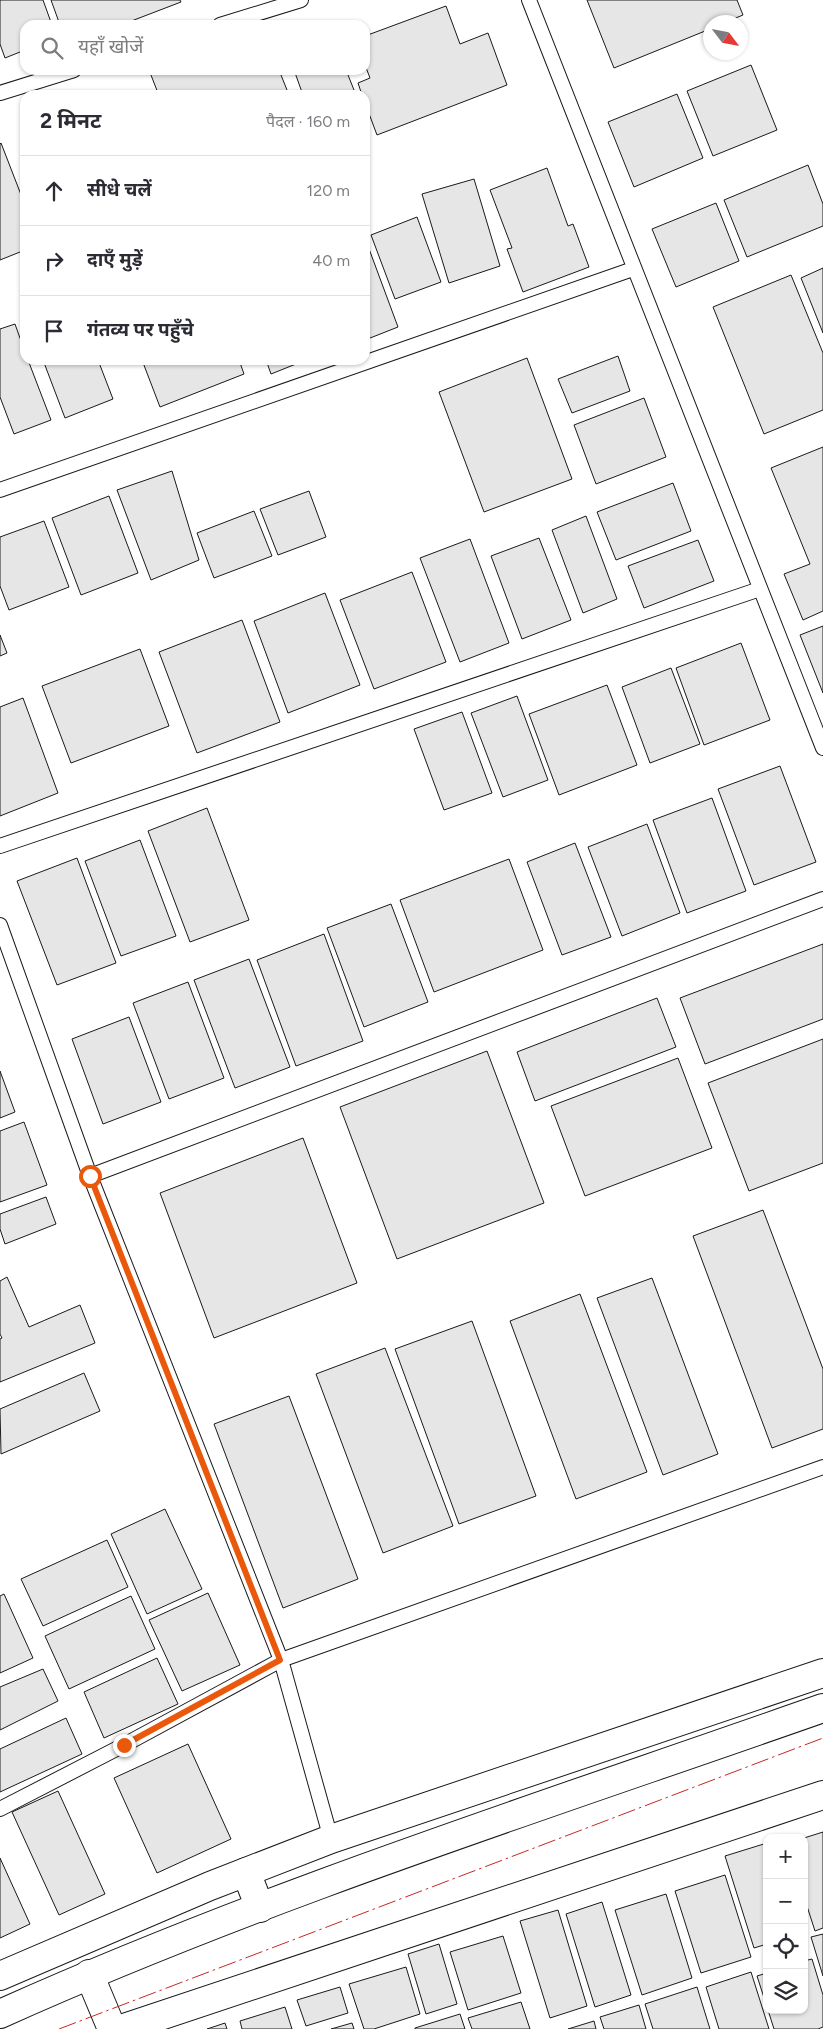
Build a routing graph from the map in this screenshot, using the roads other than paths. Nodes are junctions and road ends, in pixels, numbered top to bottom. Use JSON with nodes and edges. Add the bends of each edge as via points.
{"nodes":[{"id":1,"x":301,"y":0,"type":"edge"},
{"id":2,"x":529,"y":0,"type":"edge"},
{"id":3,"x":236,"y":20,"type":"edge"},
{"id":4,"x":58,"y":75,"type":"edge"},
{"id":5,"x":0,"y":93,"type":"edge"},
{"id":6,"x":633,"y":269,"type":"junction"},
{"id":7,"x":370,"y":361,"type":"edge"},
{"id":8,"x":358,"y":365,"type":"edge"},
{"id":9,"x":0,"y":490,"type":"edge"},
{"id":10,"x":760,"y":589,"type":"junction"},
{"id":11,"x":823,"y":748,"type":"edge"},
{"id":12,"x":0,"y":846,"type":"edge"},
{"id":13,"x":823,"y":899,"type":"edge"},
{"id":14,"x":0,"y":925,"type":"edge"},
{"id":15,"x":90,"y":1176,"type":"junction"},
{"id":16,"x":823,"y":1467,"type":"edge"},
{"id":17,"x":280,"y":1660,"type":"junction"},
{"id":18,"x":823,"y":1672,"type":"edge"},
{"id":19,"x":823,"y":1708,"type":"edge"},
{"id":20,"x":823,"y":1795,"type":"edge"},
{"id":21,"x":0,"y":1808,"type":"edge"},
{"id":22,"x":331,"y":1839,"type":"junction"},
{"id":23,"x":246,"y":1872,"type":"junction"},
{"id":24,"x":260,"y":1908,"type":"junction"},
{"id":25,"x":89,"y":1974,"type":"junction"},
{"id":26,"x":0,"y":1976,"type":"edge"},
{"id":27,"x":0,"y":2014,"type":"edge"},
{"id":28,"x":112,"y":2029,"type":"edge"},
{"id":29,"x":121,"y":2029,"type":"edge"}],
"edges":[{"from":1,"to":3,"type":"lane"},
{"from":2,"to":6,"type":"lane"},
{"from":4,"to":5,"type":"lane"},
{"from":6,"to":7,"type":"lane"},
{"from":6,"to":10,"type":"lane"},
{"from":8,"to":9,"type":"lane"},
{"from":10,"to":11,"type":"lane"},
{"from":10,"to":12,"type":"lane"},
{"from":13,"to":15,"type":"lane"},
{"from":14,"to":15,"type":"lane"},
{"from":15,"to":17,"type":"lane"},
{"from":16,"to":17,"type":"lane"},
{"from":17,"to":21,"type":"lane"},
{"from":17,"to":22,"type":"lane"},
{"from":18,"to":22,"type":"main road"},
{"from":19,"to":24,"type":"main road","via":[[364,1868]]},
{"from":20,"to":29,"type":"main road"},
{"from":22,"to":23,"type":"main road"},
{"from":23,"to":24,"type":"main road"},
{"from":23,"to":26,"type":"main road"},
{"from":24,"to":25,"type":"main road"},
{"from":25,"to":27,"type":"main road"},
{"from":25,"to":28,"type":"main road"}]}
